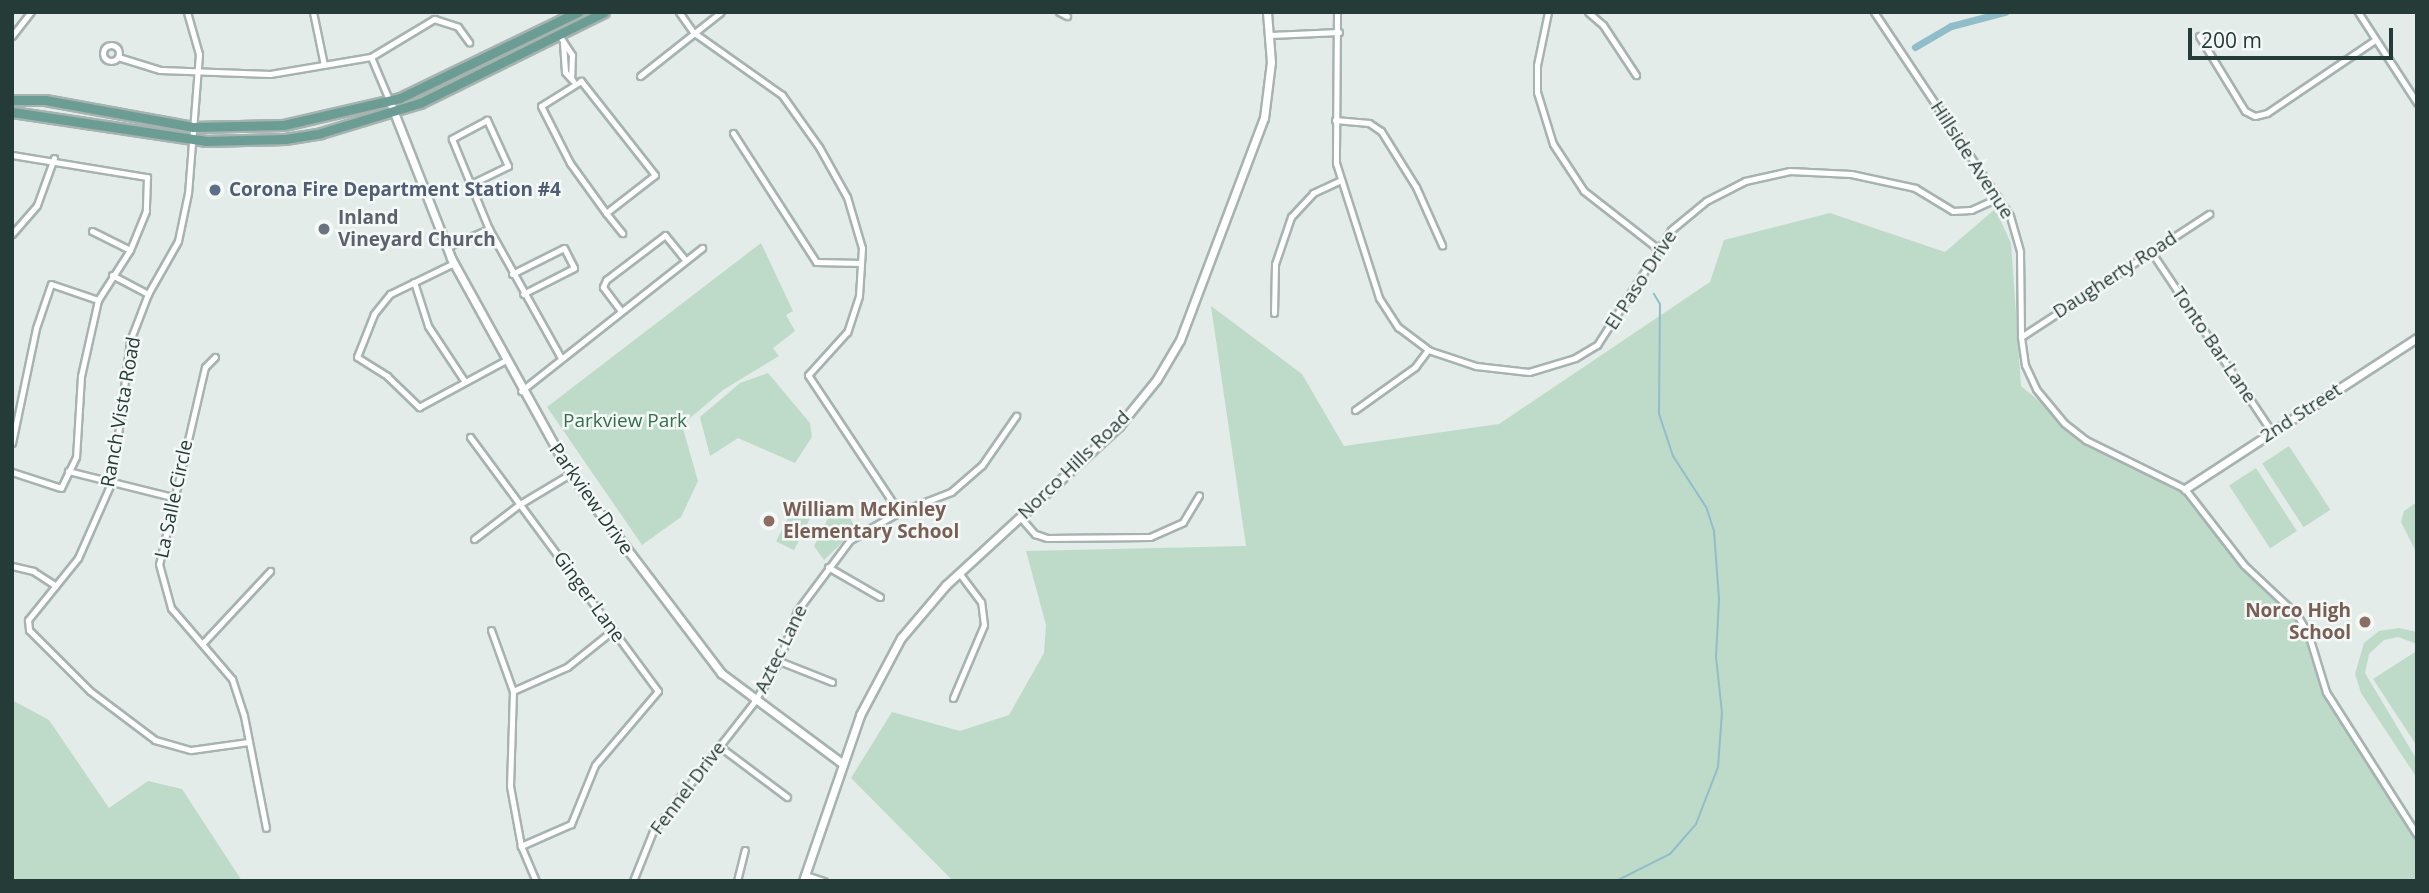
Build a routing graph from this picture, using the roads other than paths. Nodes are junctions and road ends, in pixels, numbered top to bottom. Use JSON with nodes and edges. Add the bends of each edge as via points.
{"nodes":[{"id":1,"x":31,"y":12,"type":"edge"},
{"id":2,"x":187,"y":12,"type":"edge"},
{"id":3,"x":313,"y":12,"type":"edge"},
{"id":4,"x":430,"y":12,"type":"edge"},
{"id":5,"x":578,"y":12,"type":"edge"},
{"id":6,"x":604,"y":12,"type":"edge"},
{"id":7,"x":679,"y":12,"type":"edge"},
{"id":8,"x":721,"y":12,"type":"edge"},
{"id":9,"x":1059,"y":12,"type":"edge"},
{"id":10,"x":1267,"y":12,"type":"edge"},
{"id":11,"x":1337,"y":12,"type":"edge"},
{"id":12,"x":1548,"y":12,"type":"edge"},
{"id":13,"x":1588,"y":12,"type":"edge"},
{"id":14,"x":1874,"y":12,"type":"edge"},
{"id":15,"x":2358,"y":12,"type":"edge"},
{"id":16,"x":1067,"y":16,"type":"dead end"},
{"id":17,"x":434,"y":19,"type":"junction"},
{"id":18,"x":1339,"y":32,"type":"junction"},
{"id":19,"x":693,"y":33,"type":"junction"},
{"id":20,"x":1271,"y":35,"type":"junction"},
{"id":21,"x":12,"y":36,"type":"edge"},
{"id":22,"x":2199,"y":36,"type":"dead end"},
{"id":23,"x":527,"y":38,"type":"junction"},
{"id":24,"x":561,"y":39,"type":"junction"},
{"id":25,"x":2375,"y":40,"type":"junction"},
{"id":26,"x":469,"y":42,"type":"dead end"},
{"id":27,"x":118,"y":57,"type":"dead end"},
{"id":28,"x":371,"y":57,"type":"junction"},
{"id":29,"x":573,"y":64,"type":"junction"},
{"id":30,"x":324,"y":65,"type":"junction"},
{"id":31,"x":565,"y":66,"type":"junction"},
{"id":32,"x":195,"y":73,"type":"junction"},
{"id":33,"x":1636,"y":75,"type":"dead end"},
{"id":34,"x":640,"y":76,"type":"dead end"},
{"id":35,"x":573,"y":81,"type":"junction"},
{"id":36,"x":12,"y":100,"type":"edge"},
{"id":37,"x":390,"y":102,"type":"junction"},
{"id":38,"x":2417,"y":103,"type":"edge"},
{"id":39,"x":12,"y":112,"type":"edge"},
{"id":40,"x":394,"y":114,"type":"junction"},
{"id":41,"x":1335,"y":120,"type":"junction"},
{"id":42,"x":192,"y":127,"type":"junction"},
{"id":43,"x":733,"y":133,"type":"dead end"},
{"id":44,"x":191,"y":139,"type":"junction"},
{"id":45,"x":12,"y":155,"type":"edge"},
{"id":46,"x":54,"y":158,"type":"junction"},
{"id":47,"x":1341,"y":180,"type":"junction"},
{"id":48,"x":473,"y":183,"type":"junction"},
{"id":49,"x":1998,"y":198,"type":"junction"},
{"id":50,"x":606,"y":213,"type":"junction"},
{"id":51,"x":2209,"y":214,"type":"dead end"},
{"id":52,"x":489,"y":229,"type":"junction"},
{"id":53,"x":92,"y":231,"type":"dead end"},
{"id":54,"x":622,"y":233,"type":"dead end"},
{"id":55,"x":12,"y":234,"type":"edge"},
{"id":56,"x":1441,"y":245,"type":"dead end"},
{"id":57,"x":447,"y":247,"type":"junction"},
{"id":58,"x":702,"y":248,"type":"dead end"},
{"id":59,"x":1657,"y":248,"type":"junction"},
{"id":60,"x":130,"y":250,"type":"junction"},
{"id":61,"x":2156,"y":259,"type":"dead end"},
{"id":62,"x":686,"y":261,"type":"junction"},
{"id":63,"x":454,"y":263,"type":"junction"},
{"id":64,"x":861,"y":263,"type":"junction"},
{"id":65,"x":512,"y":274,"type":"junction"},
{"id":66,"x":112,"y":275,"type":"junction"},
{"id":67,"x":414,"y":282,"type":"junction"},
{"id":68,"x":148,"y":294,"type":"junction"},
{"id":69,"x":523,"y":294,"type":"junction"},
{"id":70,"x":98,"y":300,"type":"junction"},
{"id":71,"x":621,"y":312,"type":"junction"},
{"id":72,"x":1274,"y":313,"type":"dead end"},
{"id":73,"x":2021,"y":337,"type":"junction"},
{"id":74,"x":2417,"y":338,"type":"edge"},
{"id":75,"x":1428,"y":350,"type":"junction"},
{"id":76,"x":215,"y":357,"type":"dead end"},
{"id":77,"x":561,"y":358,"type":"junction"},
{"id":78,"x":504,"y":360,"type":"junction"},
{"id":79,"x":465,"y":382,"type":"junction"},
{"id":80,"x":521,"y":391,"type":"junction"},
{"id":81,"x":1354,"y":411,"type":"dead end"},
{"id":82,"x":1016,"y":415,"type":"dead end"},
{"id":83,"x":2272,"y":432,"type":"junction"},
{"id":84,"x":470,"y":437,"type":"dead end"},
{"id":85,"x":12,"y":443,"type":"edge"},
{"id":86,"x":68,"y":471,"type":"junction"},
{"id":87,"x":12,"y":472,"type":"edge"},
{"id":88,"x":570,"y":474,"type":"junction"},
{"id":89,"x":112,"y":481,"type":"junction"},
{"id":90,"x":2185,"y":489,"type":"junction"},
{"id":91,"x":1199,"y":495,"type":"dead end"},
{"id":92,"x":172,"y":497,"type":"junction"},
{"id":93,"x":520,"y":504,"type":"junction"},
{"id":94,"x":899,"y":512,"type":"junction"},
{"id":95,"x":1020,"y":517,"type":"junction"},
{"id":96,"x":474,"y":539,"type":"dead end"},
{"id":97,"x":12,"y":566,"type":"edge"},
{"id":98,"x":828,"y":566,"type":"junction"},
{"id":99,"x":270,"y":571,"type":"dead end"},
{"id":100,"x":959,"y":573,"type":"junction"},
{"id":101,"x":56,"y":586,"type":"junction"},
{"id":102,"x":880,"y":597,"type":"dead end"},
{"id":103,"x":491,"y":630,"type":"dead end"},
{"id":104,"x":612,"y":631,"type":"junction"},
{"id":105,"x":202,"y":643,"type":"junction"},
{"id":106,"x":779,"y":661,"type":"junction"},
{"id":107,"x":832,"y":682,"type":"dead end"},
{"id":108,"x":513,"y":691,"type":"junction"},
{"id":109,"x":953,"y":698,"type":"dead end"},
{"id":110,"x":754,"y":702,"type":"junction"},
{"id":111,"x":248,"y":742,"type":"junction"},
{"id":112,"x":719,"y":746,"type":"junction"},
{"id":113,"x":843,"y":764,"type":"junction"},
{"id":114,"x":787,"y":797,"type":"dead end"},
{"id":115,"x":267,"y":828,"type":"dead end"},
{"id":116,"x":2417,"y":835,"type":"edge"},
{"id":117,"x":521,"y":846,"type":"junction"},
{"id":118,"x":745,"y":850,"type":"dead end"},
{"id":119,"x":804,"y":878,"type":"edge"},
{"id":120,"x":536,"y":881,"type":"edge"},
{"id":121,"x":633,"y":881,"type":"edge"},
{"id":122,"x":737,"y":881,"type":"edge"},
{"id":123,"x":824,"y":881,"type":"edge"}],
"edges":[{"from":1,"to":21,"type":"street"},
{"from":2,"to":32,"type":"street","name":"Ranch Vista Road","via":[[199,54]]},
{"from":3,"to":30,"type":"street"},
{"from":4,"to":17,"type":"street"},
{"from":5,"to":23,"type":"main road"},
{"from":6,"to":24,"type":"main road"},
{"from":7,"to":19,"type":"street"},
{"from":8,"to":19,"type":"street"},
{"from":9,"to":16,"type":"street"},
{"from":10,"to":20,"type":"street","name":"Norco Hills Road"},
{"from":11,"to":18,"type":"street","name":"El Paso Drive"},
{"from":12,"to":59,"type":"street","via":[[1537,65],[1537,92],[1553,144],[1584,191]]},
{"from":13,"to":33,"type":"street","via":[[1603,25]]},
{"from":14,"to":49,"type":"street","name":"Hillside Avenue"},
{"from":15,"to":25,"type":"street"},
{"from":17,"to":26,"type":"street","via":[[458,27]]},
{"from":17,"to":28,"type":"street"},
{"from":18,"to":20,"type":"street"},
{"from":18,"to":41,"type":"street","name":"El Paso Drive"},
{"from":19,"to":34,"type":"street"},
{"from":19,"to":64,"type":"street","via":[[782,95],[847,197],[859,225]]},
{"from":20,"to":95,"type":"street","name":"Norco Hills Road","via":[[1264,118],[1180,340],[1157,379],[1119,426]]},
{"from":22,"to":25,"type":"street","via":[[2245,111],[2255,116],[2267,113]]},
{"from":23,"to":24,"type":"main road","via":[[552,32]]},
{"from":23,"to":37,"type":"main road"},
{"from":24,"to":29,"type":"street","via":[[568,45]]},
{"from":24,"to":31,"type":"street"},
{"from":24,"to":40,"type":"main road"},
{"from":25,"to":38,"type":"street"},
{"from":27,"to":32,"type":"street","via":[[160,70]]},
{"from":28,"to":30,"type":"street"},
{"from":28,"to":37,"type":"street","name":"Parkview Drive"},
{"from":29,"to":31,"type":"street"},
{"from":29,"to":35,"type":"street"},
{"from":30,"to":32,"type":"street","via":[[270,74]]},
{"from":31,"to":35,"type":"street"},
{"from":32,"to":42,"type":"street","name":"Ranch Vista Road"},
{"from":35,"to":50,"type":"street","via":[[541,106],[570,163]]},
{"from":35,"to":50,"type":"street","via":[[581,80],[655,175]]},
{"from":36,"to":42,"type":"main road","via":[[45,100]]},
{"from":37,"to":40,"type":"street","name":"Parkview Drive"},
{"from":37,"to":42,"type":"main road","via":[[284,125]]},
{"from":39,"to":44,"type":"main road"},
{"from":40,"to":44,"type":"main road","via":[[285,139]]},
{"from":40,"to":57,"type":"street","name":"Parkview Drive"},
{"from":41,"to":47,"type":"street","name":"El Paso Drive"},
{"from":41,"to":56,"type":"street","via":[[1369,123],[1381,131],[1416,187]]},
{"from":42,"to":44,"type":"street","name":"Ranch Vista Road"},
{"from":43,"to":64,"type":"street","via":[[816,262]]},
{"from":44,"to":68,"type":"street","name":"Ranch Vista Road","via":[[178,241]]},
{"from":45,"to":46,"type":"street"},
{"from":46,"to":55,"type":"street","via":[[37,205]]},
{"from":46,"to":60,"type":"street","via":[[147,177],[146,211]]},
{"from":47,"to":72,"type":"street","via":[[1313,193],[1291,217],[1275,264]]},
{"from":47,"to":75,"type":"street","name":"El Paso Drive","via":[[1379,298],[1398,327]]},
{"from":48,"to":48,"type":"street","via":[[508,166],[487,120],[452,139]]},
{"from":48,"to":52,"type":"street"},
{"from":49,"to":59,"type":"street","name":"El Paso Drive","via":[[1971,210],[1953,211],[1914,188],[1851,174],[1812,170],[1768,174],[1706,201]]},
{"from":49,"to":73,"type":"street","name":"Hillside Avenue","via":[[2018,233]]},
{"from":50,"to":54,"type":"street"},
{"from":51,"to":73,"type":"street","name":"Daugherty Road"},
{"from":52,"to":57,"type":"street"},
{"from":52,"to":65,"type":"street"},
{"from":53,"to":60,"type":"street"},
{"from":57,"to":63,"type":"street","name":"Parkview Drive"},
{"from":58,"to":62,"type":"street"},
{"from":59,"to":75,"type":"street","name":"El Paso Drive","via":[[1612,327],[1597,345],[1576,358],[1529,372],[1502,371]]},
{"from":60,"to":66,"type":"street"},
{"from":61,"to":83,"type":"street","name":"Tonto Bar Lane"},
{"from":62,"to":71,"type":"street"},
{"from":62,"to":71,"type":"street","via":[[665,235],[606,280],[603,288]]},
{"from":63,"to":67,"type":"street"},
{"from":63,"to":78,"type":"street","name":"Parkview Drive"},
{"from":64,"to":94,"type":"street","via":[[859,296],[847,332],[808,375]]},
{"from":65,"to":69,"type":"street"},
{"from":65,"to":69,"type":"street","via":[[564,248],[574,268]]},
{"from":66,"to":68,"type":"street"},
{"from":66,"to":70,"type":"street"},
{"from":67,"to":79,"type":"street","via":[[428,326]]},
{"from":67,"to":79,"type":"street","via":[[390,294],[380,305],[357,352],[360,361],[387,376],[418,407]]},
{"from":68,"to":89,"type":"street","name":"Ranch Vista Road","via":[[130,341],[120,391]]},
{"from":69,"to":77,"type":"street"},
{"from":70,"to":85,"type":"street","via":[[51,284],[36,328]]},
{"from":70,"to":86,"type":"street","via":[[81,376],[76,457]]},
{"from":71,"to":77,"type":"street"},
{"from":73,"to":90,"type":"street","name":"Hillside Avenue","via":[[2025,365],[2036,389],[2064,423],[2086,440]]},
{"from":74,"to":83,"type":"street","name":"2nd Street"},
{"from":75,"to":81,"type":"street","via":[[1415,367]]},
{"from":76,"to":92,"type":"street","name":"La Salle Circle","via":[[205,367]]},
{"from":77,"to":80,"type":"street"},
{"from":78,"to":79,"type":"street"},
{"from":78,"to":80,"type":"street","name":"Parkview Drive"},
{"from":80,"to":88,"type":"street","name":"Parkview Drive"},
{"from":82,"to":94,"type":"street","name":"Aztec Lane","via":[[982,465],[951,492]]},
{"from":83,"to":90,"type":"street","name":"2nd Street"},
{"from":84,"to":93,"type":"street","name":"Ginger Lane"},
{"from":86,"to":87,"type":"street","via":[[61,488]]},
{"from":86,"to":89,"type":"street"},
{"from":88,"to":93,"type":"street"},
{"from":88,"to":110,"type":"street","name":"Parkview Drive","via":[[721,673]]},
{"from":89,"to":92,"type":"street"},
{"from":89,"to":101,"type":"street","name":"Ranch Vista Road","via":[[78,558]]},
{"from":90,"to":116,"type":"street","name":"Hillside Avenue","via":[[2244,565],[2297,615],[2308,632],[2326,692]]},
{"from":91,"to":95,"type":"street","via":[[1183,522],[1150,537],[1047,538],[1035,534]]},
{"from":92,"to":105,"type":"street","name":"La Salle Circle","via":[[159,564],[161,579],[171,608]]},
{"from":93,"to":96,"type":"street"},
{"from":93,"to":104,"type":"street","name":"Ginger Lane"},
{"from":94,"to":98,"type":"street","name":"Aztec Lane","via":[[850,540]]},
{"from":95,"to":100,"type":"street","name":"Norco Hills Road"},
{"from":97,"to":101,"type":"street","via":[[33,571]]},
{"from":98,"to":102,"type":"street"},
{"from":98,"to":106,"type":"street","name":"Aztec Lane","via":[[797,611]]},
{"from":99,"to":105,"type":"street"},
{"from":100,"to":109,"type":"street","via":[[981,602],[984,625]]},
{"from":100,"to":113,"type":"street","name":"Norco Hills Road","via":[[924,608],[880,670]]},
{"from":101,"to":111,"type":"street","name":"Ranch Vista Road","via":[[28,620],[29,630],[59,663],[135,727],[165,744],[191,750]]},
{"from":103,"to":108,"type":"street"},
{"from":104,"to":108,"type":"street","via":[[567,667]]},
{"from":104,"to":117,"type":"street","name":"Ginger Lane","via":[[658,691],[595,765],[571,824]]},
{"from":105,"to":111,"type":"street","name":"La Salle Circle","via":[[232,679]]},
{"from":106,"to":107,"type":"street"},
{"from":106,"to":110,"type":"street","name":"Aztec Lane"},
{"from":108,"to":117,"type":"street","via":[[510,786]]},
{"from":110,"to":112,"type":"street","name":"Fennel Drive"},
{"from":110,"to":113,"type":"street","name":"Parkview Drive"},
{"from":111,"to":115,"type":"street","name":"La Salle Circle"},
{"from":112,"to":114,"type":"street"},
{"from":112,"to":121,"type":"street","name":"Fennel Drive","via":[[653,831]]},
{"from":113,"to":119,"type":"street","name":"Norco Hills Road"},
{"from":117,"to":120,"type":"street"},
{"from":118,"to":122,"type":"street"},
{"from":119,"to":123,"type":"street"}]}
